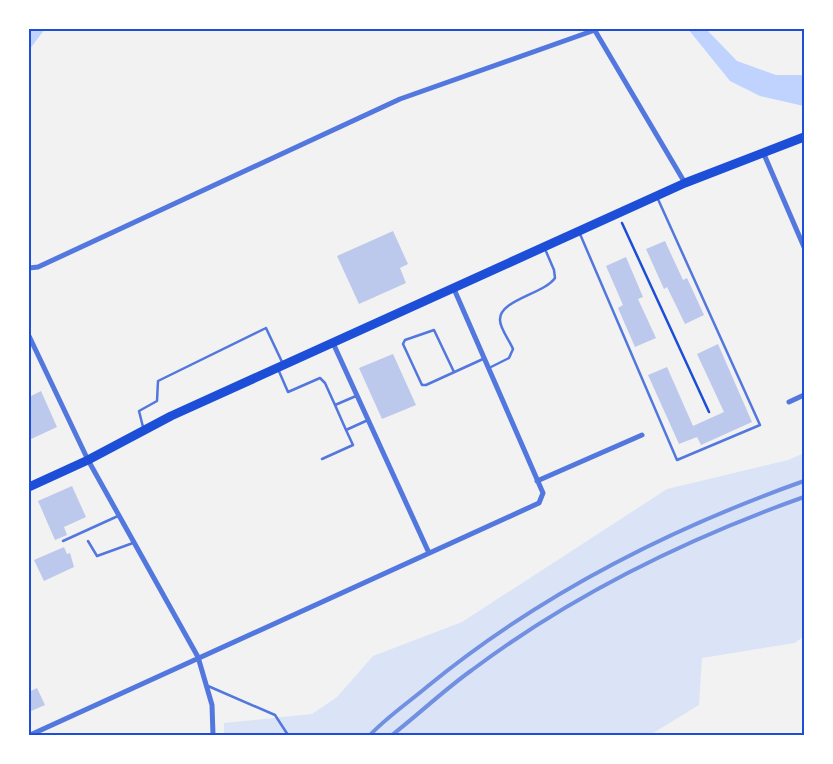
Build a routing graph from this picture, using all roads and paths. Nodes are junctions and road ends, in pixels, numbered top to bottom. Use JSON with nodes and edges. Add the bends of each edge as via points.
{"nodes":[{"id":1,"x":594,"y":29,"type":"edge"},
{"id":2,"x":804,"y":137,"type":"edge"},
{"id":3,"x":763,"y":152,"type":"junction"},
{"id":4,"x":685,"y":183,"type":"junction"},
{"id":5,"x":657,"y":196,"type":"junction"},
{"id":6,"x":618,"y":215,"type":"junction"},
{"id":7,"x":579,"y":232,"type":"junction"},
{"id":8,"x":804,"y":247,"type":"edge"},
{"id":9,"x":545,"y":248,"type":"junction"},
{"id":10,"x":29,"y":268,"type":"edge"},
{"id":11,"x":454,"y":289,"type":"junction"},
{"id":12,"x":29,"y":336,"type":"edge"},
{"id":13,"x":333,"y":343,"type":"junction"},
{"id":14,"x":484,"y":358,"type":"junction"},
{"id":15,"x":280,"y":367,"type":"junction"},
{"id":16,"x":488,"y":368,"type":"junction"},
{"id":17,"x":454,"y":372,"type":"junction"},
{"id":18,"x":357,"y":396,"type":"junction"},
{"id":19,"x":804,"y":396,"type":"edge"},
{"id":20,"x":789,"y":402,"type":"dead end"},
{"id":21,"x":335,"y":405,"type":"junction"},
{"id":22,"x":710,"y":412,"type":"dead end"},
{"id":23,"x":368,"y":420,"type":"junction"},
{"id":24,"x":346,"y":430,"type":"junction"},
{"id":25,"x":144,"y":431,"type":"junction"},
{"id":26,"x":642,"y":435,"type":"dead end"},
{"id":27,"x":322,"y":459,"type":"dead end"},
{"id":28,"x":88,"y":460,"type":"junction"},
{"id":29,"x":537,"y":480,"type":"junction"},
{"id":30,"x":29,"y":487,"type":"edge"},
{"id":31,"x":118,"y":516,"type":"junction"},
{"id":32,"x":63,"y":541,"type":"dead end"},
{"id":33,"x":88,"y":541,"type":"dead end"},
{"id":34,"x":134,"y":543,"type":"junction"},
{"id":35,"x":429,"y":553,"type":"junction"},
{"id":36,"x":198,"y":657,"type":"junction"},
{"id":37,"x":208,"y":686,"type":"junction"},
{"id":38,"x":30,"y":735,"type":"edge"},
{"id":39,"x":213,"y":735,"type":"edge"},
{"id":40,"x":288,"y":735,"type":"edge"}],
"edges":[{"from":1,"to":4,"type":"street"},
{"from":1,"to":10,"type":"street","via":[[400,99],[38,268]]},
{"from":2,"to":3,"type":"main road"},
{"from":3,"to":4,"type":"main road"},
{"from":3,"to":8,"type":"street"},
{"from":4,"to":5,"type":"main road"},
{"from":5,"to":6,"type":"main road"},
{"from":5,"to":7,"type":"lane","via":[[760,425],[677,460]]},
{"from":6,"to":7,"type":"main road"},
{"from":6,"to":22,"type":"path"},
{"from":7,"to":9,"type":"main road"},
{"from":9,"to":11,"type":"main road"},
{"from":9,"to":16,"type":"lane","via":[[555,278],[549,286],[502,310],[500,320],[514,349],[509,358]]},
{"from":11,"to":13,"type":"main road"},
{"from":11,"to":14,"type":"street"},
{"from":12,"to":28,"type":"street"},
{"from":13,"to":15,"type":"main road"},
{"from":13,"to":18,"type":"street"},
{"from":14,"to":16,"type":"street"},
{"from":14,"to":17,"type":"lane"},
{"from":15,"to":21,"type":"lane","via":[[288,392],[320,378]]},
{"from":15,"to":25,"type":"main road"},
{"from":15,"to":25,"type":"lane","via":[[266,328],[158,380],[157,401],[139,411]]},
{"from":16,"to":29,"type":"street"},
{"from":17,"to":17,"type":"lane","via":[[422,385],[403,344],[405,340],[434,330]]},
{"from":18,"to":21,"type":"lane"},
{"from":18,"to":23,"type":"street"},
{"from":19,"to":20,"type":"street"},
{"from":21,"to":24,"type":"lane"},
{"from":23,"to":24,"type":"lane"},
{"from":23,"to":35,"type":"street"},
{"from":24,"to":27,"type":"lane","via":[[353,445]]},
{"from":25,"to":28,"type":"main road"},
{"from":26,"to":29,"type":"street"},
{"from":28,"to":30,"type":"main road"},
{"from":28,"to":31,"type":"street"},
{"from":29,"to":35,"type":"street","via":[[543,492],[539,503]]},
{"from":31,"to":32,"type":"lane"},
{"from":31,"to":34,"type":"street"},
{"from":33,"to":34,"type":"lane","via":[[96,556]]},
{"from":34,"to":36,"type":"street"},
{"from":35,"to":36,"type":"street"},
{"from":36,"to":37,"type":"street"},
{"from":36,"to":38,"type":"street"},
{"from":37,"to":39,"type":"street"},
{"from":37,"to":40,"type":"lane","via":[[275,715]]}]}
